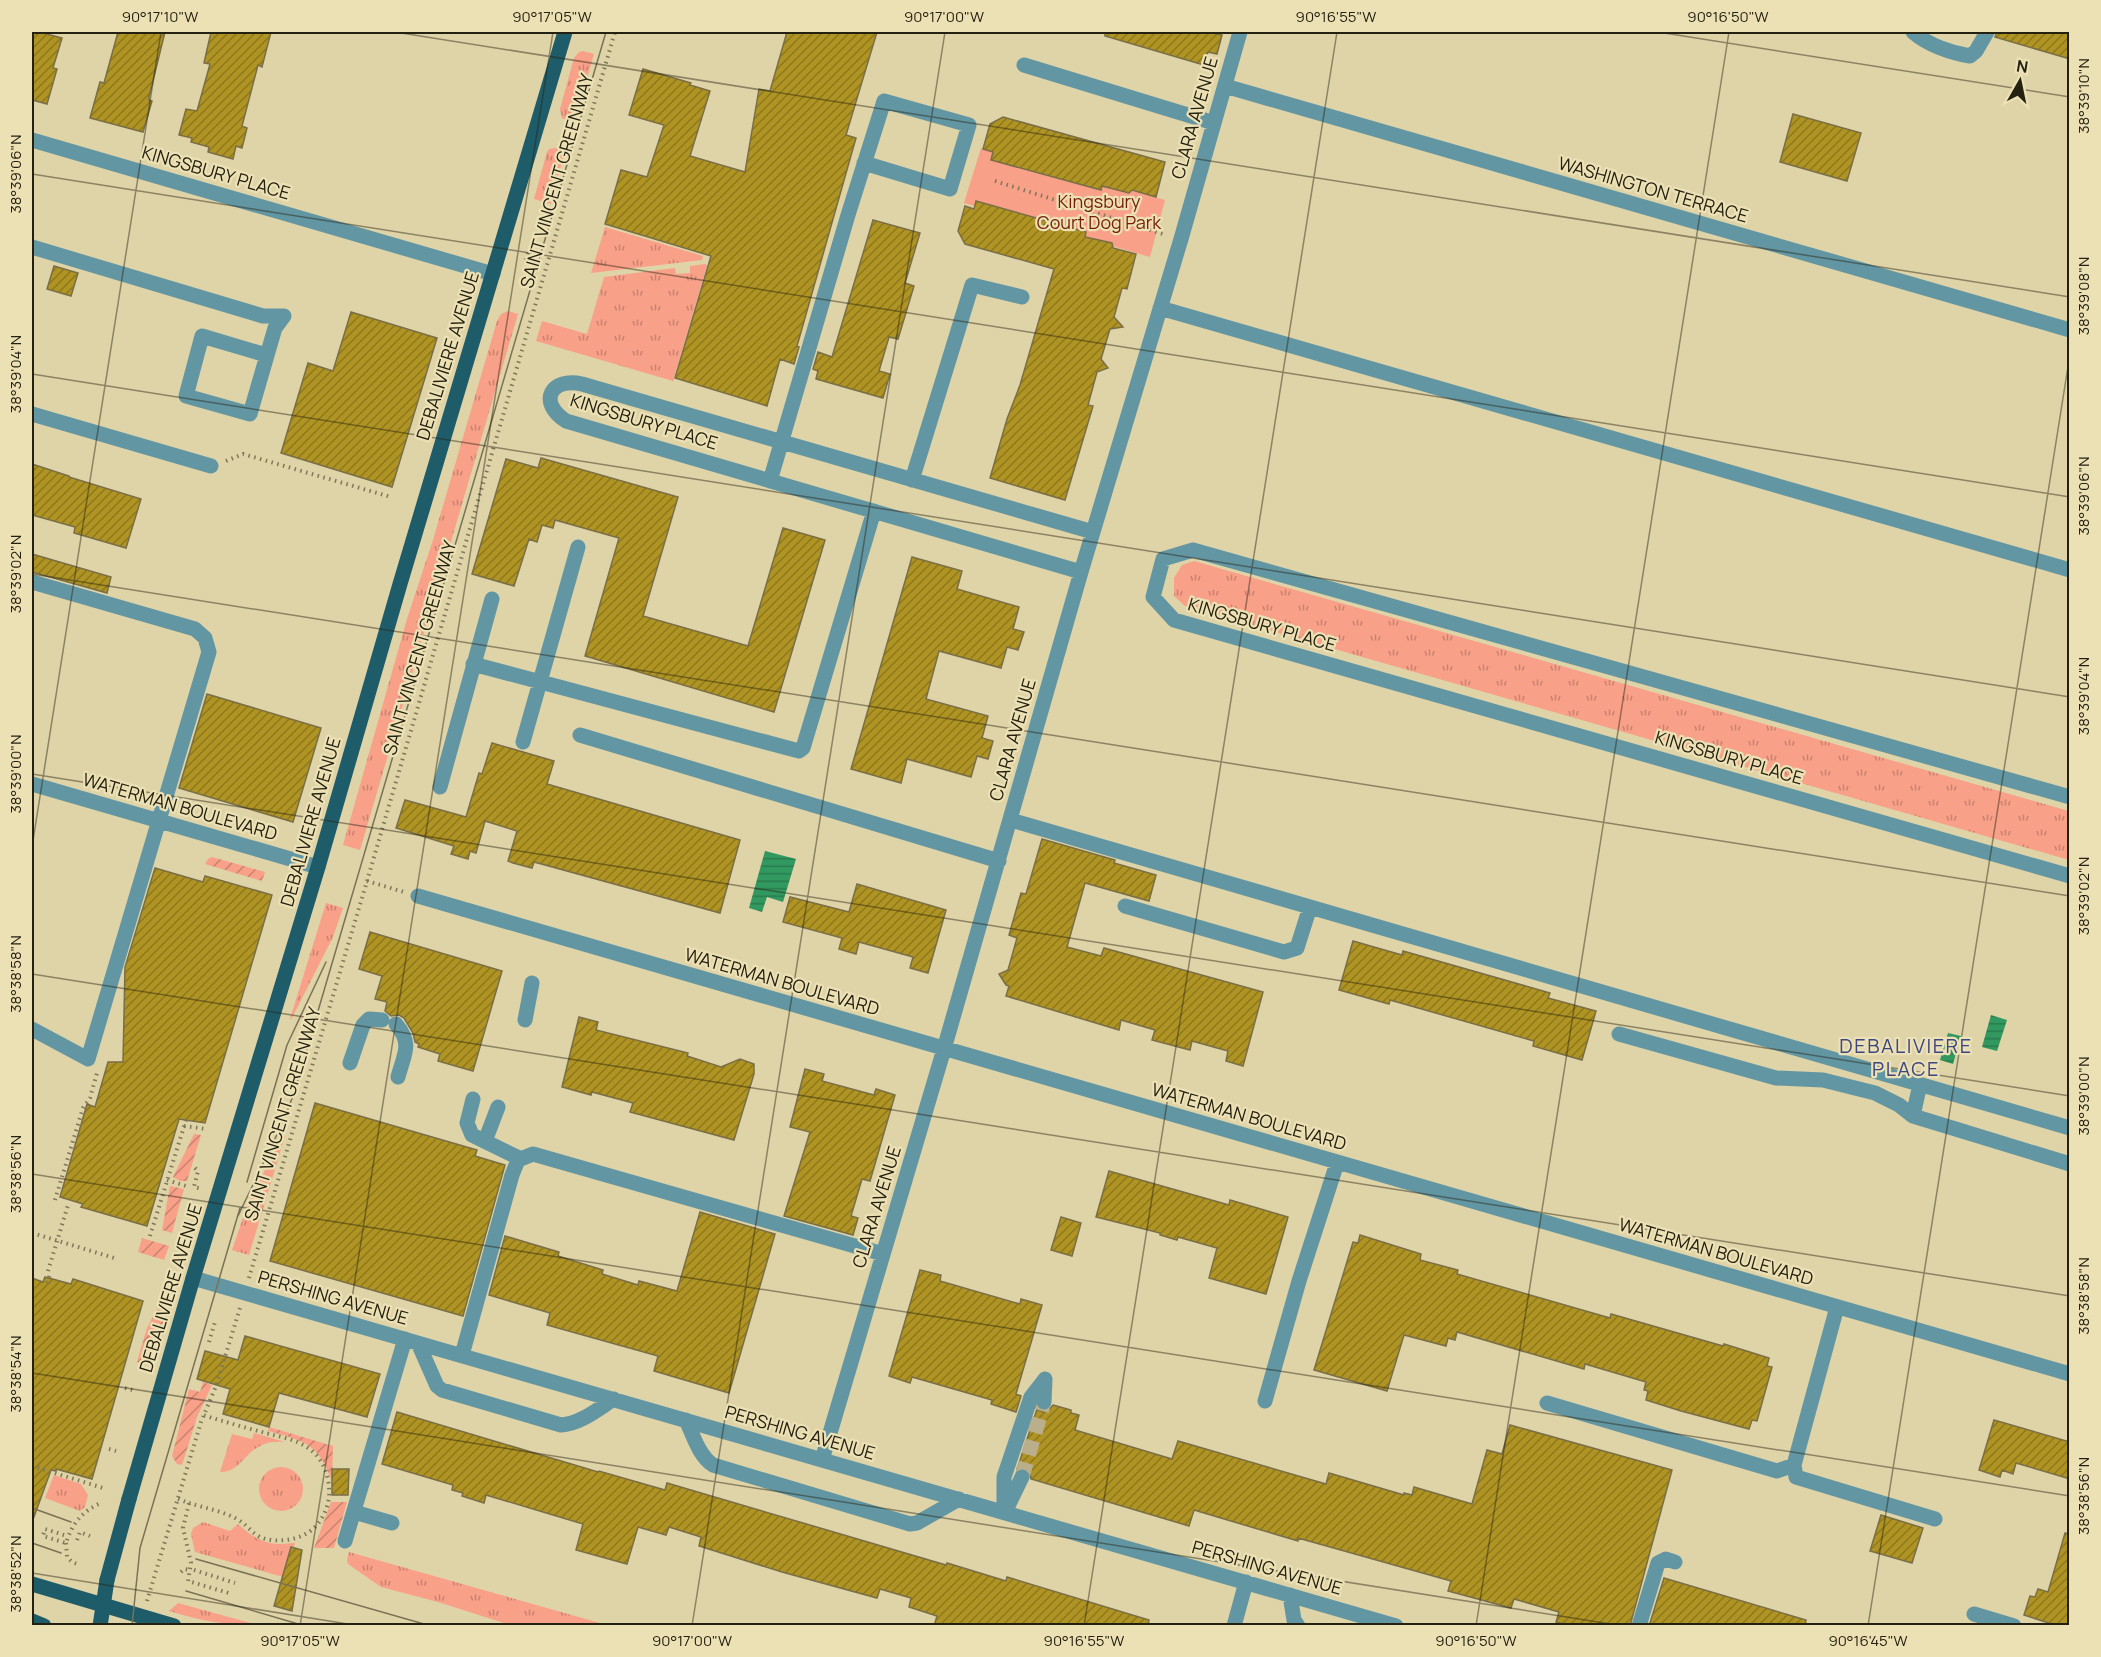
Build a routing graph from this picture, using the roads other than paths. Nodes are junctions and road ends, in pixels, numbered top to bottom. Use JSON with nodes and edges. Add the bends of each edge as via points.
{"nodes":[{"id":1,"x":565,"y":32,"type":"edge"},
{"id":2,"x":1240,"y":32,"type":"edge"},
{"id":3,"x":1913,"y":32,"type":"edge"},
{"id":4,"x":1987,"y":32,"type":"edge"},
{"id":5,"x":1024,"y":65,"type":"dead end"},
{"id":6,"x":1225,"y":86,"type":"junction"},
{"id":7,"x":1214,"y":123,"type":"junction"},
{"id":8,"x":32,"y":140,"type":"edge"},
{"id":9,"x":864,"y":164,"type":"junction"},
{"id":10,"x":32,"y":247,"type":"edge"},
{"id":11,"x":493,"y":274,"type":"junction"},
{"id":12,"x":1022,"y":297,"type":"dead end"},
{"id":13,"x":1160,"y":308,"type":"junction"},
{"id":14,"x":2070,"y":330,"type":"edge"},
{"id":15,"x":266,"y":355,"type":"junction"},
{"id":16,"x":32,"y":414,"type":"edge"},
{"id":17,"x":781,"y":442,"type":"junction"},
{"id":18,"x":211,"y":466,"type":"road end"},
{"id":19,"x":912,"y":480,"type":"junction"},
{"id":20,"x":770,"y":481,"type":"junction"},
{"id":21,"x":873,"y":512,"type":"junction"},
{"id":22,"x":1093,"y":532,"type":"junction"},
{"id":23,"x":578,"y":547,"type":"dead end"},
{"id":24,"x":2070,"y":570,"type":"edge"},
{"id":25,"x":1081,"y":572,"type":"junction"},
{"id":26,"x":32,"y":582,"type":"edge"},
{"id":27,"x":492,"y":599,"type":"dead end"},
{"id":28,"x":473,"y":664,"type":"junction"},
{"id":29,"x":540,"y":682,"type":"junction"},
{"id":30,"x":580,"y":735,"type":"dead end"},
{"id":31,"x":523,"y":742,"type":"dead end"},
{"id":32,"x":32,"y":784,"type":"edge"},
{"id":33,"x":440,"y":787,"type":"dead end"},
{"id":34,"x":2070,"y":797,"type":"edge"},
{"id":35,"x":1011,"y":820,"type":"junction"},
{"id":36,"x":158,"y":821,"type":"junction"},
{"id":37,"x":999,"y":861,"type":"junction"},
{"id":38,"x":318,"y":867,"type":"junction"},
{"id":39,"x":2070,"y":876,"type":"edge"},
{"id":40,"x":418,"y":896,"type":"road end"},
{"id":41,"x":1125,"y":906,"type":"dead end"},
{"id":42,"x":1310,"y":907,"type":"junction"},
{"id":43,"x":532,"y":982,"type":"dead end"},
{"id":44,"x":525,"y":1020,"type":"dead end"},
{"id":45,"x":32,"y":1029,"type":"edge"},
{"id":46,"x":1619,"y":1034,"type":"dead end"},
{"id":47,"x":944,"y":1049,"type":"junction"},
{"id":48,"x":350,"y":1063,"type":"dead end"},
{"id":49,"x":398,"y":1077,"type":"dead end"},
{"id":50,"x":1920,"y":1084,"type":"junction"},
{"id":51,"x":473,"y":1099,"type":"dead end"},
{"id":52,"x":498,"y":1107,"type":"dead end"},
{"id":53,"x":1913,"y":1116,"type":"junction"},
{"id":54,"x":2070,"y":1128,"type":"edge"},
{"id":55,"x":485,"y":1141,"type":"junction"},
{"id":56,"x":521,"y":1159,"type":"junction"},
{"id":57,"x":1337,"y":1162,"type":"junction"},
{"id":58,"x":2070,"y":1164,"type":"edge"},
{"id":59,"x":883,"y":1254,"type":"junction"},
{"id":60,"x":193,"y":1278,"type":"junction"},
{"id":61,"x":1837,"y":1307,"type":"junction"},
{"id":62,"x":411,"y":1341,"type":"junction"},
{"id":63,"x":462,"y":1355,"type":"junction"},
{"id":64,"x":2070,"y":1374,"type":"edge"},
{"id":65,"x":614,"y":1399,"type":"junction"},
{"id":66,"x":1265,"y":1401,"type":"dead end"},
{"id":67,"x":1044,"y":1402,"type":"tunnel mouth"},
{"id":68,"x":1547,"y":1403,"type":"dead end"},
{"id":69,"x":686,"y":1420,"type":"junction"},
{"id":70,"x":822,"y":1460,"type":"junction"},
{"id":71,"x":1794,"y":1465,"type":"junction"},
{"id":72,"x":1022,"y":1477,"type":"tunnel mouth"},
{"id":73,"x":959,"y":1499,"type":"junction"},
{"id":74,"x":354,"y":1512,"type":"junction"},
{"id":75,"x":1004,"y":1512,"type":"junction"},
{"id":76,"x":1935,"y":1518,"type":"dead end"},
{"id":77,"x":392,"y":1523,"type":"dead end"},
{"id":78,"x":345,"y":1541,"type":"dead end"},
{"id":79,"x":1675,"y":1562,"type":"dead end"},
{"id":80,"x":1246,"y":1582,"type":"junction"},
{"id":81,"x":32,"y":1584,"type":"edge"},
{"id":82,"x":1290,"y":1595,"type":"junction"},
{"id":83,"x":103,"y":1605,"type":"junction"},
{"id":84,"x":1974,"y":1614,"type":"dead end"},
{"id":85,"x":32,"y":1621,"type":"edge"},
{"id":86,"x":44,"y":1626,"type":"edge"},
{"id":87,"x":100,"y":1626,"type":"edge"},
{"id":88,"x":174,"y":1626,"type":"edge"},
{"id":89,"x":1234,"y":1626,"type":"edge"},
{"id":90,"x":1298,"y":1626,"type":"edge"},
{"id":91,"x":1396,"y":1626,"type":"edge"},
{"id":92,"x":1640,"y":1626,"type":"edge"},
{"id":93,"x":2014,"y":1626,"type":"edge"}],
"edges":[{"from":1,"to":11,"type":"main road","name":"DEBALIVIERE AVENUE"},
{"from":2,"to":6,"type":"street","name":"CLARA AVENUE"},
{"from":3,"to":4,"type":"street","via":[[1955,54],[1970,56]]},
{"from":5,"to":7,"type":"street"},
{"from":6,"to":7,"type":"street","name":"CLARA AVENUE"},
{"from":6,"to":14,"type":"street","name":"WASHINGTON TERRACE"},
{"from":7,"to":13,"type":"street","name":"CLARA AVENUE"},
{"from":8,"to":11,"type":"street","name":"KINGSBURY PLACE"},
{"from":9,"to":9,"type":"street","via":[[884,101],[969,125],[950,189]]},
{"from":9,"to":17,"type":"street"},
{"from":10,"to":15,"type":"street","via":[[263,316],[284,316],[275,328]]},
{"from":11,"to":38,"type":"main road","name":"DEBALIVIERE AVENUE"},
{"from":12,"to":19,"type":"street","via":[[972,285]]},
{"from":13,"to":22,"type":"street","name":"CLARA AVENUE"},
{"from":13,"to":24,"type":"street"},
{"from":15,"to":15,"type":"street","via":[[250,414],[186,396],[202,336]]},
{"from":16,"to":18,"type":"street"},
{"from":17,"to":19,"type":"street","name":"KINGSBURY PLACE"},
{"from":17,"to":20,"type":"street"},
{"from":17,"to":20,"type":"street","name":"KINGSBURY PLACE","via":[[571,381],[555,388],[550,396],[549,405],[566,421]]},
{"from":19,"to":22,"type":"street","name":"KINGSBURY PLACE"},
{"from":20,"to":21,"type":"street","name":"KINGSBURY PLACE"},
{"from":21,"to":25,"type":"street","name":"KINGSBURY PLACE"},
{"from":21,"to":29,"type":"street","via":[[799,751]]},
{"from":22,"to":25,"type":"street","name":"CLARA AVENUE"},
{"from":23,"to":29,"type":"street"},
{"from":25,"to":35,"type":"street","name":"CLARA AVENUE"},
{"from":26,"to":36,"type":"street","via":[[195,629],[206,638],[209,652]]},
{"from":27,"to":28,"type":"street"},
{"from":28,"to":29,"type":"street"},
{"from":28,"to":33,"type":"street"},
{"from":29,"to":31,"type":"street"},
{"from":30,"to":37,"type":"street"},
{"from":32,"to":36,"type":"street","name":"WATERMAN BOULEVARD"},
{"from":34,"to":39,"type":"street","name":"KINGSBURY PLACE","via":[[1193,550],[1163,559],[1154,597],[1174,620]]},
{"from":35,"to":37,"type":"street","name":"CLARA AVENUE"},
{"from":35,"to":42,"type":"street"},
{"from":36,"to":38,"type":"street","name":"WATERMAN BOULEVARD"},
{"from":36,"to":45,"type":"street","via":[[88,1059]]},
{"from":37,"to":47,"type":"street","name":"CLARA AVENUE"},
{"from":38,"to":60,"type":"main road","name":"DEBALIVIERE AVENUE"},
{"from":40,"to":47,"type":"street","name":"WATERMAN BOULEVARD"},
{"from":41,"to":42,"type":"street","via":[[1284,952],[1297,948]]},
{"from":42,"to":50,"type":"street"},
{"from":43,"to":44,"type":"street"},
{"from":46,"to":53,"type":"street","via":[[1776,1078],[1823,1080],[1875,1093]]},
{"from":47,"to":57,"type":"street","name":"WATERMAN BOULEVARD"},
{"from":47,"to":59,"type":"street","name":"CLARA AVENUE"},
{"from":48,"to":49,"type":"street","via":[[363,1025],[369,1019],[389,1022],[405,1034],[407,1046]]},
{"from":50,"to":53,"type":"street"},
{"from":50,"to":54,"type":"street"},
{"from":51,"to":55,"type":"street","via":[[467,1123],[472,1135]]},
{"from":52,"to":55,"type":"street"},
{"from":53,"to":58,"type":"street"},
{"from":55,"to":56,"type":"street"},
{"from":56,"to":59,"type":"street","via":[[533,1154]]},
{"from":56,"to":63,"type":"street","via":[[512,1175]]},
{"from":57,"to":61,"type":"street","name":"WATERMAN BOULEVARD"},
{"from":57,"to":66,"type":"street"},
{"from":59,"to":70,"type":"street","name":"CLARA AVENUE"},
{"from":60,"to":62,"type":"street","name":"PERSHING AVENUE"},
{"from":60,"to":83,"type":"main road","name":"DEBALIVIERE AVENUE","bridge":true,"via":[[129,1499]]},
{"from":61,"to":64,"type":"street","name":"WATERMAN BOULEVARD"},
{"from":61,"to":71,"type":"street"},
{"from":62,"to":63,"type":"street","name":"PERSHING AVENUE"},
{"from":62,"to":65,"type":"street","via":[[442,1390],[561,1425],[569,1425]]},
{"from":62,"to":74,"type":"street"},
{"from":63,"to":65,"type":"street","name":"PERSHING AVENUE"},
{"from":65,"to":69,"type":"street","name":"PERSHING AVENUE"},
{"from":67,"to":75,"type":"street","via":[[1045,1379],[1031,1397],[1004,1477]]},
{"from":68,"to":71,"type":"street","via":[[1777,1471]]},
{"from":69,"to":70,"type":"street","name":"PERSHING AVENUE"},
{"from":69,"to":73,"type":"street","via":[[713,1465],[910,1524]]},
{"from":70,"to":73,"type":"street","name":"PERSHING AVENUE"},
{"from":71,"to":76,"type":"street","via":[[1796,1477]]},
{"from":72,"to":75,"type":"street"},
{"from":73,"to":75,"type":"street","name":"PERSHING AVENUE"},
{"from":74,"to":77,"type":"street"},
{"from":74,"to":78,"type":"street"},
{"from":75,"to":80,"type":"street","name":"PERSHING AVENUE"},
{"from":79,"to":92,"type":"street","via":[[1661,1559],[1658,1563]]},
{"from":80,"to":82,"type":"street","name":"PERSHING AVENUE"},
{"from":80,"to":89,"type":"street"},
{"from":81,"to":83,"type":"main road"},
{"from":82,"to":90,"type":"street"},
{"from":82,"to":91,"type":"street","name":"PERSHING AVENUE"},
{"from":83,"to":87,"type":"main road","name":"DEBALIVIERE AVENUE"},
{"from":83,"to":88,"type":"main road"},
{"from":84,"to":93,"type":"street"},
{"from":85,"to":86,"type":"main road"}]}
